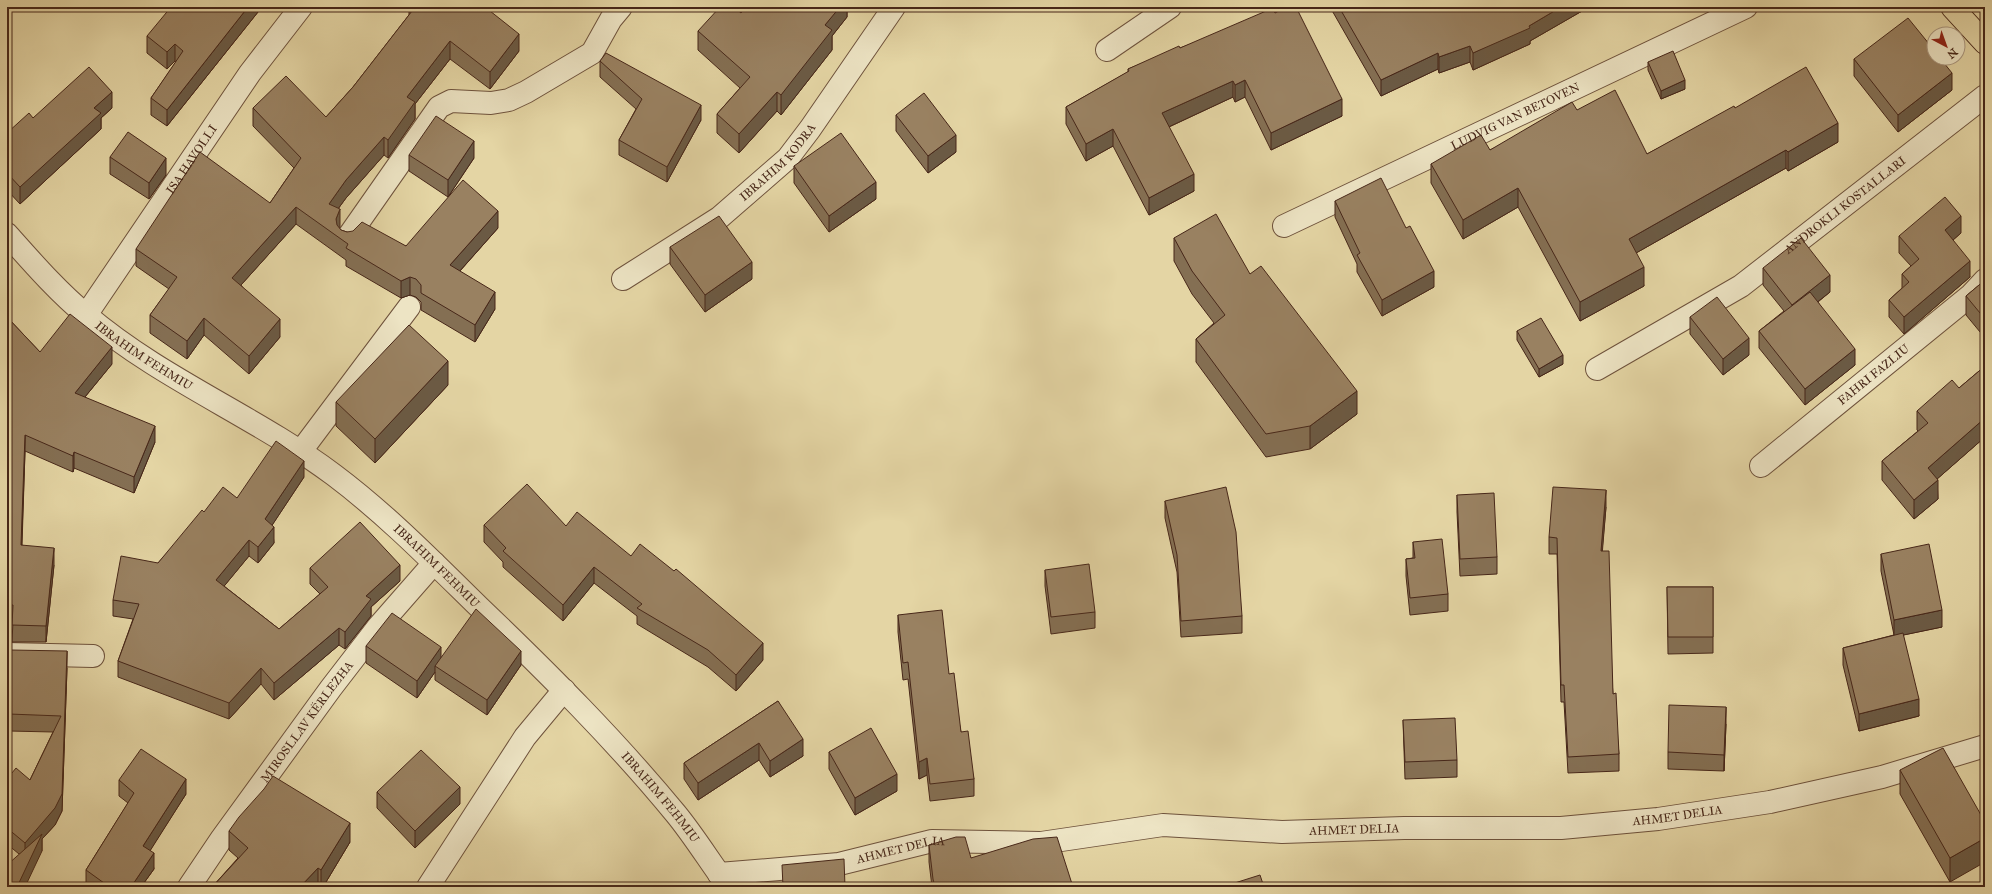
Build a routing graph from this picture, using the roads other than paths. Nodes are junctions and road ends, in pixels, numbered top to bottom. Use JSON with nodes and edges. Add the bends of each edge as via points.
{"nodes":[{"id":1,"x":301,"y":7,"type":"edge"},
{"id":2,"x":621,"y":7,"type":"edge"},
{"id":3,"x":894,"y":7,"type":"edge"},
{"id":4,"x":1170,"y":7,"type":"edge"},
{"id":5,"x":1746,"y":7,"type":"edge"},
{"id":6,"x":1952,"y":7,"type":"edge"},
{"id":7,"x":1985,"y":43,"type":"edge"},
{"id":8,"x":1107,"y":50,"type":"dead end"},
{"id":9,"x":1985,"y":96,"type":"edge"},
{"id":10,"x":1284,"y":226,"type":"dead end"},
{"id":11,"x":7,"y":234,"type":"edge"},
{"id":12,"x":348,"y":237,"type":"edge"},
{"id":13,"x":623,"y":279,"type":"dead end"},
{"id":14,"x":1985,"y":280,"type":"edge"},
{"id":15,"x":409,"y":307,"type":"dead end"},
{"id":16,"x":86,"y":315,"type":"junction"},
{"id":17,"x":1597,"y":369,"type":"dead end"},
{"id":18,"x":301,"y":451,"type":"junction"},
{"id":19,"x":1761,"y":466,"type":"dead end"},
{"id":20,"x":434,"y":563,"type":"junction"},
{"id":21,"x":7,"y":654,"type":"edge"},
{"id":22,"x":92,"y":656,"type":"dead end"},
{"id":23,"x":564,"y":690,"type":"junction"},
{"id":24,"x":1985,"y":746,"type":"edge"},
{"id":25,"x":724,"y":881,"type":"edge"},
{"id":26,"x":189,"y":887,"type":"edge"},
{"id":27,"x":428,"y":887,"type":"edge"}],
"edges":[{"from":1,"to":16,"type":"street","name":"ISA HAVOLLI","via":[[245,79]]},
{"from":2,"to":12,"type":"street","via":[[611,19],[592,53],[526,92],[509,100],[491,103],[451,101],[439,107]]},
{"from":3,"to":13,"type":"street","name":"IBRAHIM KODRA","via":[[788,158],[718,218]]},
{"from":4,"to":8,"type":"street"},
{"from":5,"to":10,"type":"street","name":"LUDVIG VAN BETOVEN"},
{"from":6,"to":7,"type":"main road"},
{"from":9,"to":17,"type":"street","name":"ANDROKLI KOSTALLARI","via":[[1741,286]]},
{"from":11,"to":16,"type":"street","name":"IBRAHIM FEHMIU"},
{"from":14,"to":19,"type":"street","name":"FAHRI FAZLIU","via":[[1971,295]]},
{"from":15,"to":18,"type":"street"},
{"from":16,"to":18,"type":"street","name":"IBRAHIM FEHMIU","via":[[183,382]]},
{"from":18,"to":20,"type":"street","name":"IBRAHIM FEHMIU","via":[[388,519]]},
{"from":20,"to":23,"type":"street","name":"IBRAHIM FEHMIU"},
{"from":20,"to":26,"type":"street","name":"MIROSLLAV KËRLEZHA","via":[[378,627],[331,688]]},
{"from":21,"to":22,"type":"street"},
{"from":23,"to":25,"type":"street","name":"IBRAHIM FEHMIU","via":[[623,752],[677,816]]},
{"from":23,"to":27,"type":"street","via":[[525,737]]},
{"from":24,"to":25,"type":"street","name":"AHMET DELIA","via":[[1882,777],[1770,802],[1658,819],[1561,828],[1404,828],[1282,832],[1163,826],[1041,843],[932,841],[839,864]]}]}
